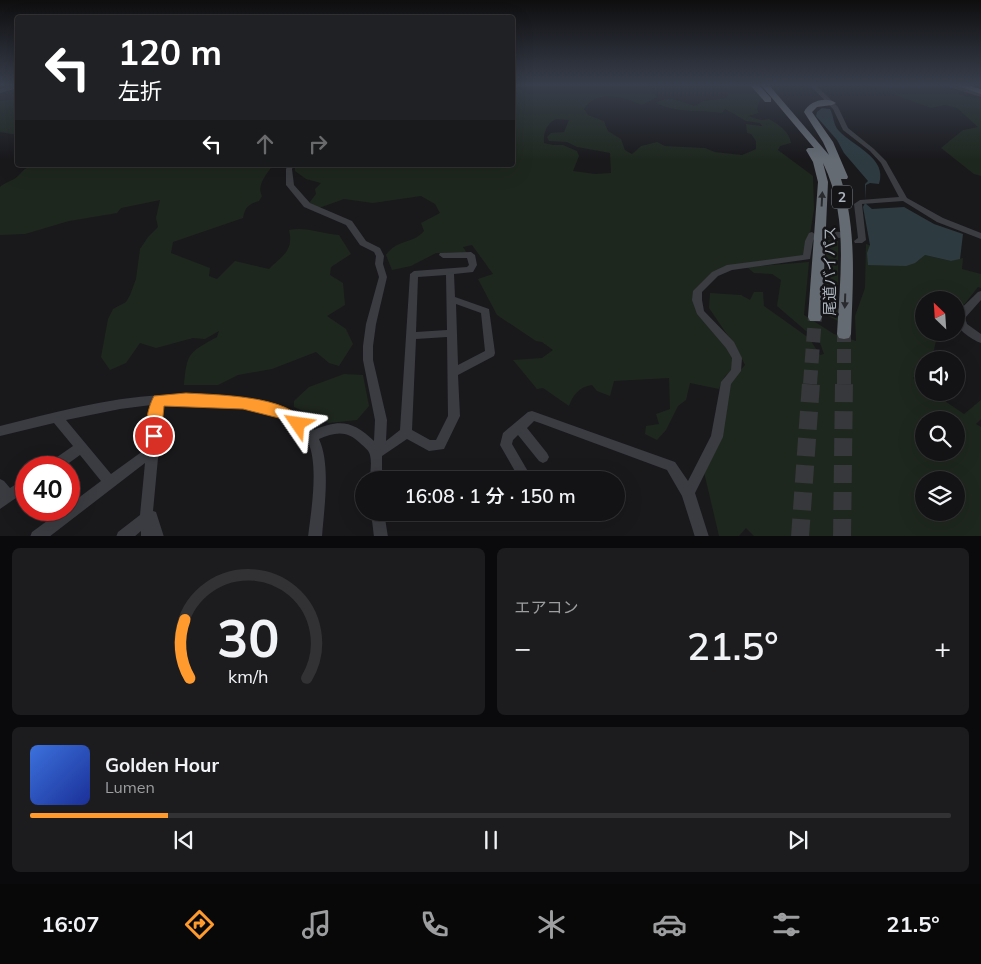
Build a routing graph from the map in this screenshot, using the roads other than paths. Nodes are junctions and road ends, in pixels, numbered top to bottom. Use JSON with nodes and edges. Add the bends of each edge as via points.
{"nodes":[{"id":1,"x":778,"y":110,"type":"edge"},
{"id":2,"x":780,"y":110,"type":"edge"},
{"id":3,"x":786,"y":110,"type":"edge"},
{"id":4,"x":791,"y":110,"type":"edge"},
{"id":5,"x":809,"y":110,"type":"edge"},
{"id":6,"x":837,"y":110,"type":"edge"},
{"id":7,"x":789,"y":121,"type":"junction"},
{"id":8,"x":290,"y":167,"type":"edge"},
{"id":9,"x":836,"y":178,"type":"junction"},
{"id":10,"x":904,"y":199,"type":"junction"},
{"id":11,"x":826,"y":234,"type":"dead end"},
{"id":12,"x":812,"y":235,"type":"dead end"},
{"id":13,"x":840,"y":235,"type":"dead end"},
{"id":14,"x":981,"y":236,"type":"edge"},
{"id":15,"x":858,"y":241,"type":"dead end"},
{"id":16,"x":443,"y":255,"type":"dead end"},
{"id":17,"x":450,"y":272,"type":"junction"},
{"id":18,"x":846,"y":276,"type":"junction"},
{"id":19,"x":981,"y":294,"type":"edge"},
{"id":20,"x":450,"y":299,"type":"junction"},
{"id":21,"x":815,"y":317,"type":"tunnel mouth"},
{"id":22,"x":452,"y":333,"type":"junction"},
{"id":23,"x":844,"y":334,"type":"tunnel mouth"},
{"id":24,"x":411,"y":336,"type":"junction"},
{"id":25,"x":981,"y":339,"type":"edge"},
{"id":26,"x":453,"y":373,"type":"junction"},
{"id":27,"x":159,"y":400,"type":"junction"},
{"id":28,"x":60,"y":416,"type":"junction"},
{"id":29,"x":519,"y":427,"type":"junction"},
{"id":30,"x":0,"y":432,"type":"edge"},
{"id":31,"x":406,"y":433,"type":"junction"},
{"id":32,"x":312,"y":436,"type":"junction"},
{"id":33,"x":80,"y":447,"type":"junction"},
{"id":34,"x":152,"y":451,"type":"junction"},
{"id":35,"x":375,"y":452,"type":"junction"},
{"id":36,"x":68,"y":456,"type":"edge"},
{"id":37,"x":543,"y":457,"type":"dead end"},
{"id":38,"x":376,"y":471,"type":"edge"},
{"id":39,"x":522,"y":471,"type":"edge"},
{"id":40,"x":110,"y":482,"type":"junction"},
{"id":41,"x":0,"y":485,"type":"edge"},
{"id":42,"x":15,"y":492,"type":"edge"},
{"id":43,"x":688,"y":493,"type":"junction"},
{"id":44,"x":4,"y":500,"type":"edge"},
{"id":45,"x":146,"y":518,"type":"junction"},
{"id":46,"x":378,"y":521,"type":"edge"},
{"id":47,"x":37,"y":536,"type":"edge"},
{"id":48,"x":123,"y":536,"type":"edge"},
{"id":49,"x":148,"y":536,"type":"edge"},
{"id":50,"x":156,"y":536,"type":"edge"},
{"id":51,"x":315,"y":536,"type":"edge"},
{"id":52,"x":381,"y":536,"type":"edge"},
{"id":53,"x":702,"y":536,"type":"edge"}],
"edges":[{"from":1,"to":7,"type":"highway"},
{"from":2,"to":7,"type":"highway","name":"尾道バイパス","number":"2"},
{"from":3,"to":9,"type":"highway","name":"尾道バイパス","number":"2","via":[[816,145]]},
{"from":4,"to":9,"type":"highway","via":[[822,147]]},
{"from":5,"to":18,"type":"highway","via":[[831,148],[843,179],[849,219]]},
{"from":6,"to":10,"type":"street","via":[[845,129],[884,162]]},
{"from":21,"to":7,"type":"highway","name":"尾道バイパス","number":"2","one_way":true,"via":[[823,182],[812,152]]},
{"from":8,"to":35,"type":"street","via":[[290,184],[307,204],[349,224],[363,243],[377,250],[380,256],[383,277],[368,346],[381,420],[380,447]]},
{"from":9,"to":18,"type":"highway","name":"尾道バイパス","number":"2","via":[[845,219]]},
{"from":10,"to":14,"type":"street","via":[[940,220]]},
{"from":10,"to":15,"type":"street","via":[[858,204],[862,240]]},
{"from":11,"to":13,"type":"street"},
{"from":12,"to":43,"type":"street","via":[[806,258],[730,267],[715,274],[698,291],[700,312],[730,345],[737,358],[736,371],[726,382],[717,437]]},
{"from":16,"to":17,"type":"street","via":[[471,255],[473,264],[470,270]]},
{"from":17,"to":20,"type":"street"},
{"from":17,"to":24,"type":"street","via":[[414,274]]},
{"from":18,"to":23,"type":"highway","name":"尾道バイパス","number":"2","one_way":true},
{"from":19,"to":25,"type":"street","via":[[960,317],[963,326]]},
{"from":20,"to":22,"type":"street"},
{"from":20,"to":26,"type":"street","via":[[486,311],[490,354]]},
{"from":22,"to":24,"type":"street"},
{"from":22,"to":26,"type":"street"},
{"from":24,"to":31,"type":"street"},
{"from":26,"to":31,"type":"street","via":[[454,416],[440,445],[429,446]]},
{"from":27,"to":28,"type":"street"},
{"from":27,"to":32,"type":"street","via":[[243,403],[284,413]]},
{"from":27,"to":34,"type":"street"},
{"from":28,"to":30,"type":"street"},
{"from":28,"to":33,"type":"street","via":[[58,420]]},
{"from":29,"to":37,"type":"street"},
{"from":29,"to":39,"type":"street","via":[[507,437],[506,445]]},
{"from":29,"to":43,"type":"street","via":[[532,416],[540,418],[671,466]]},
{"from":31,"to":35,"type":"street","via":[[382,451]]},
{"from":32,"to":35,"type":"street","via":[[328,428],[351,428]]},
{"from":32,"to":51,"type":"street","via":[[318,456],[319,481]]},
{"from":33,"to":36,"type":"street"},
{"from":33,"to":40,"type":"street"},
{"from":34,"to":40,"type":"street"},
{"from":34,"to":45,"type":"street"},
{"from":35,"to":38,"type":"street"},
{"from":40,"to":47,"type":"street"},
{"from":41,"to":44,"type":"street"},
{"from":42,"to":44,"type":"street"},
{"from":43,"to":53,"type":"street"},
{"from":45,"to":48,"type":"street"},
{"from":45,"to":49,"type":"street"},
{"from":45,"to":50,"type":"street","via":[[151,518]]},
{"from":46,"to":52,"type":"street"}]}
